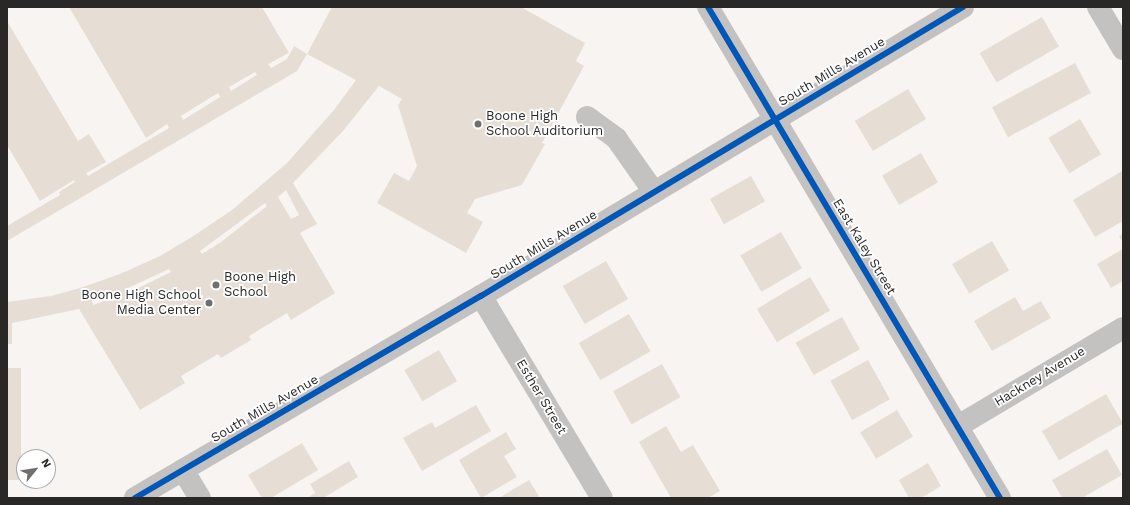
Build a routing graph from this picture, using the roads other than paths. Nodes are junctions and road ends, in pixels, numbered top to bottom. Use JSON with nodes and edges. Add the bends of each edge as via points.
{"nodes":[{"id":1,"x":708,"y":7,"type":"edge"},
{"id":2,"x":963,"y":7,"type":"edge"},
{"id":3,"x":1098,"y":7,"type":"edge"},
{"id":4,"x":1123,"y":49,"type":"edge"},
{"id":5,"x":587,"y":116,"type":"dead end"},
{"id":6,"x":774,"y":119,"type":"junction"},
{"id":7,"x":654,"y":192,"type":"junction"},
{"id":8,"x":481,"y":296,"type":"junction"},
{"id":9,"x":1123,"y":328,"type":"edge"},
{"id":10,"x":958,"y":426,"type":"junction"},
{"id":11,"x":184,"y":470,"type":"junction"},
{"id":12,"x":135,"y":498,"type":"edge"},
{"id":13,"x":200,"y":498,"type":"edge"},
{"id":14,"x":602,"y":498,"type":"edge"},
{"id":15,"x":1000,"y":498,"type":"edge"}],
"edges":[{"from":1,"to":6,"type":"street","name":"East Kaley Street"},
{"from":2,"to":6,"type":"street","name":"South Mills Avenue"},
{"from":3,"to":4,"type":"street"},
{"from":5,"to":7,"type":"street","via":[[616,138]]},
{"from":6,"to":7,"type":"street","name":"South Mills Avenue"},
{"from":6,"to":10,"type":"street","name":"East Kaley Street"},
{"from":7,"to":8,"type":"street","name":"South Mills Avenue"},
{"from":8,"to":11,"type":"street","name":"South Mills Avenue"},
{"from":8,"to":14,"type":"street","name":"Esther Street"},
{"from":9,"to":10,"type":"street","name":"Hackney Avenue"},
{"from":10,"to":15,"type":"street","name":"East Kaley Street"},
{"from":11,"to":12,"type":"street","name":"South Mills Avenue"},
{"from":11,"to":13,"type":"street"}]}
